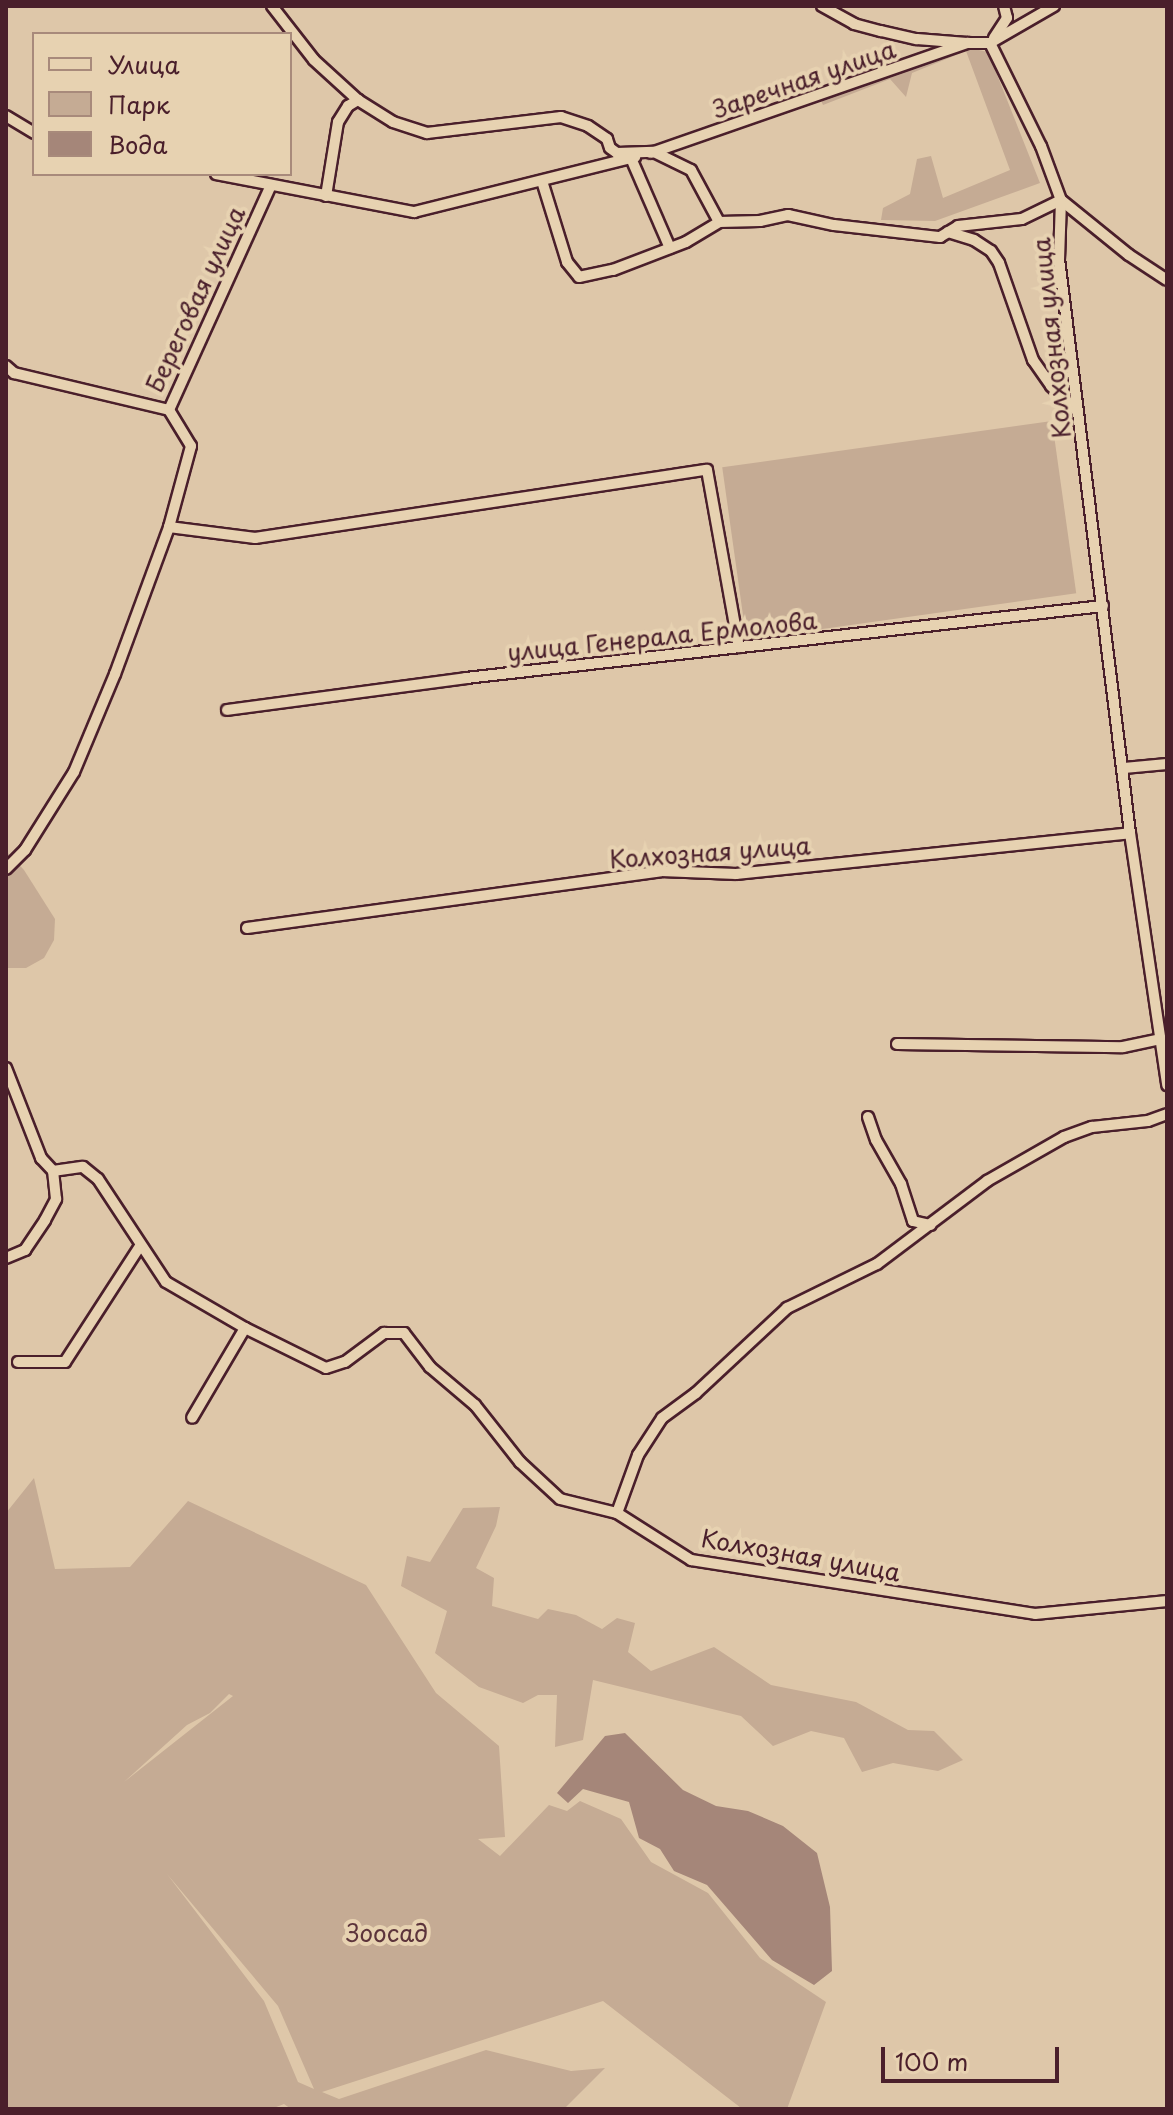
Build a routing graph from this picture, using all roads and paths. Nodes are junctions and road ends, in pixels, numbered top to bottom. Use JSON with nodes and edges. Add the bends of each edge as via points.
{"nodes":[{"id":1,"x":272,"y":6,"type":"edge"},
{"id":2,"x":822,"y":6,"type":"edge"},
{"id":3,"x":1004,"y":6,"type":"edge"},
{"id":4,"x":1054,"y":6,"type":"edge"},
{"id":5,"x":967,"y":43,"type":"junction"},
{"id":6,"x":990,"y":43,"type":"junction"},
{"id":7,"x":358,"y":100,"type":"junction"},
{"id":8,"x":6,"y":116,"type":"edge"},
{"id":9,"x":32,"y":132,"type":"edge"},
{"id":10,"x":654,"y":152,"type":"junction"},
{"id":11,"x":631,"y":158,"type":"junction"},
{"id":12,"x":226,"y":176,"type":"edge"},
{"id":13,"x":542,"y":181,"type":"junction"},
{"id":14,"x":271,"y":185,"type":"junction"},
{"id":15,"x":326,"y":196,"type":"junction"},
{"id":16,"x":1061,"y":200,"type":"junction"},
{"id":17,"x":719,"y":222,"type":"junction"},
{"id":18,"x":948,"y":232,"type":"junction"},
{"id":19,"x":670,"y":248,"type":"junction"},
{"id":20,"x":1167,"y":280,"type":"edge"},
{"id":21,"x":6,"y":366,"type":"edge"},
{"id":22,"x":169,"y":410,"type":"junction"},
{"id":23,"x":1078,"y":412,"type":"junction"},
{"id":24,"x":169,"y":527,"type":"junction"},
{"id":25,"x":1103,"y":606,"type":"junction"},
{"id":26,"x":739,"y":647,"type":"junction"},
{"id":27,"x":227,"y":710,"type":"dead end"},
{"id":28,"x":1167,"y":764,"type":"edge"},
{"id":29,"x":1124,"y":768,"type":"junction"},
{"id":30,"x":1130,"y":833,"type":"junction"},
{"id":31,"x":6,"y":869,"type":"edge"},
{"id":32,"x":247,"y":928,"type":"dead end"},
{"id":33,"x":1160,"y":1039,"type":"junction"},
{"id":34,"x":897,"y":1044,"type":"dead end"},
{"id":35,"x":6,"y":1068,"type":"edge"},
{"id":36,"x":1167,"y":1085,"type":"edge"},
{"id":37,"x":1167,"y":1114,"type":"edge"},
{"id":38,"x":868,"y":1117,"type":"dead end"},
{"id":39,"x":53,"y":1171,"type":"junction"},
{"id":40,"x":931,"y":1225,"type":"junction"},
{"id":41,"x":140,"y":1246,"type":"junction"},
{"id":42,"x":6,"y":1258,"type":"edge"},
{"id":43,"x":245,"y":1328,"type":"junction"},
{"id":44,"x":18,"y":1362,"type":"dead end"},
{"id":45,"x":192,"y":1418,"type":"dead end"},
{"id":46,"x":617,"y":1513,"type":"junction"},
{"id":47,"x":1167,"y":1601,"type":"edge"}],
"edges":[{"from":1,"to":7,"type":"street","name":"Заречная улица","via":[[314,60]]},
{"from":2,"to":5,"type":"street","name":"Заречная улица","via":[[854,24],[881,31]]},
{"from":3,"to":6,"type":"street","via":[[1007,18]]},
{"from":4,"to":6,"type":"street"},
{"from":5,"to":6,"type":"street","name":"Заречная улица"},
{"from":5,"to":10,"type":"street","name":"Заречная улица"},
{"from":6,"to":16,"type":"street","name":"Колхозная улица","via":[[1041,146]]},
{"from":7,"to":10,"type":"street","name":"Заречная улица","via":[[393,122],[427,133],[561,117],[588,126],[617,153]]},
{"from":7,"to":15,"type":"street","via":[[338,122]]},
{"from":8,"to":9,"type":"street"},
{"from":10,"to":11,"type":"street","name":"Заречная улица"},
{"from":10,"to":17,"type":"street","name":"Заречная улица","via":[[691,170]]},
{"from":11,"to":13,"type":"street","name":"Заречная улица"},
{"from":11,"to":19,"type":"street"},
{"from":12,"to":14,"type":"street","name":"Заречная улица"},
{"from":13,"to":15,"type":"street","name":"Заречная улица","via":[[414,212]]},
{"from":13,"to":19,"type":"street","via":[[567,262],[579,277]]},
{"from":14,"to":15,"type":"street","name":"Заречная улица"},
{"from":14,"to":22,"type":"street","name":"Береговая улица"},
{"from":16,"to":18,"type":"street","via":[[1022,219],[958,226]]},
{"from":16,"to":20,"type":"street"},
{"from":16,"to":23,"type":"street","name":"Колхозная улица","via":[[1059,259]]},
{"from":17,"to":18,"type":"street","via":[[788,215],[940,237]]},
{"from":17,"to":19,"type":"street"},
{"from":18,"to":23,"type":"street","via":[[991,251],[1033,360]]},
{"from":21,"to":22,"type":"street","name":"Береговая улица","via":[[14,373]]},
{"from":22,"to":24,"type":"street","via":[[191,446]]},
{"from":23,"to":25,"type":"street","name":"Колхозная улица"},
{"from":24,"to":26,"type":"street","via":[[255,538],[707,470]]},
{"from":24,"to":31,"type":"street","via":[[74,772],[25,850]]},
{"from":25,"to":26,"type":"street","name":"улица Генерала Ермолова"},
{"from":25,"to":29,"type":"street","name":"Колхозная улица"},
{"from":26,"to":27,"type":"street","name":"улица Генерала Ермолова"},
{"from":28,"to":29,"type":"street"},
{"from":29,"to":30,"type":"street","name":"Колхозная улица"},
{"from":30,"to":32,"type":"street","name":"Колхозная улица","via":[[736,874],[661,871]]},
{"from":30,"to":33,"type":"street","name":"Колхозная улица"},
{"from":33,"to":34,"type":"street","via":[[1123,1047]]},
{"from":33,"to":36,"type":"street","name":"Колхозная улица"},
{"from":35,"to":39,"type":"street","via":[[41,1158]]},
{"from":37,"to":40,"type":"street","via":[[1064,1137],[987,1181]]},
{"from":38,"to":40,"type":"street","via":[[913,1221]]},
{"from":39,"to":41,"type":"street","via":[[83,1167],[98,1179]]},
{"from":39,"to":42,"type":"street","via":[[56,1199],[45,1220],[25,1250]]},
{"from":40,"to":46,"type":"street","via":[[877,1264],[787,1308],[662,1418],[638,1455]]},
{"from":41,"to":43,"type":"street","via":[[166,1282]]},
{"from":41,"to":44,"type":"street","via":[[65,1362]]},
{"from":43,"to":45,"type":"street"},
{"from":43,"to":46,"type":"street","name":"Колхозная улица","via":[[326,1368],[345,1362],[384,1333],[404,1333],[430,1367],[475,1405],[520,1462],[560,1499]]},
{"from":46,"to":47,"type":"street","name":"Колхозная улица","via":[[691,1560],[1035,1614]]}]}
